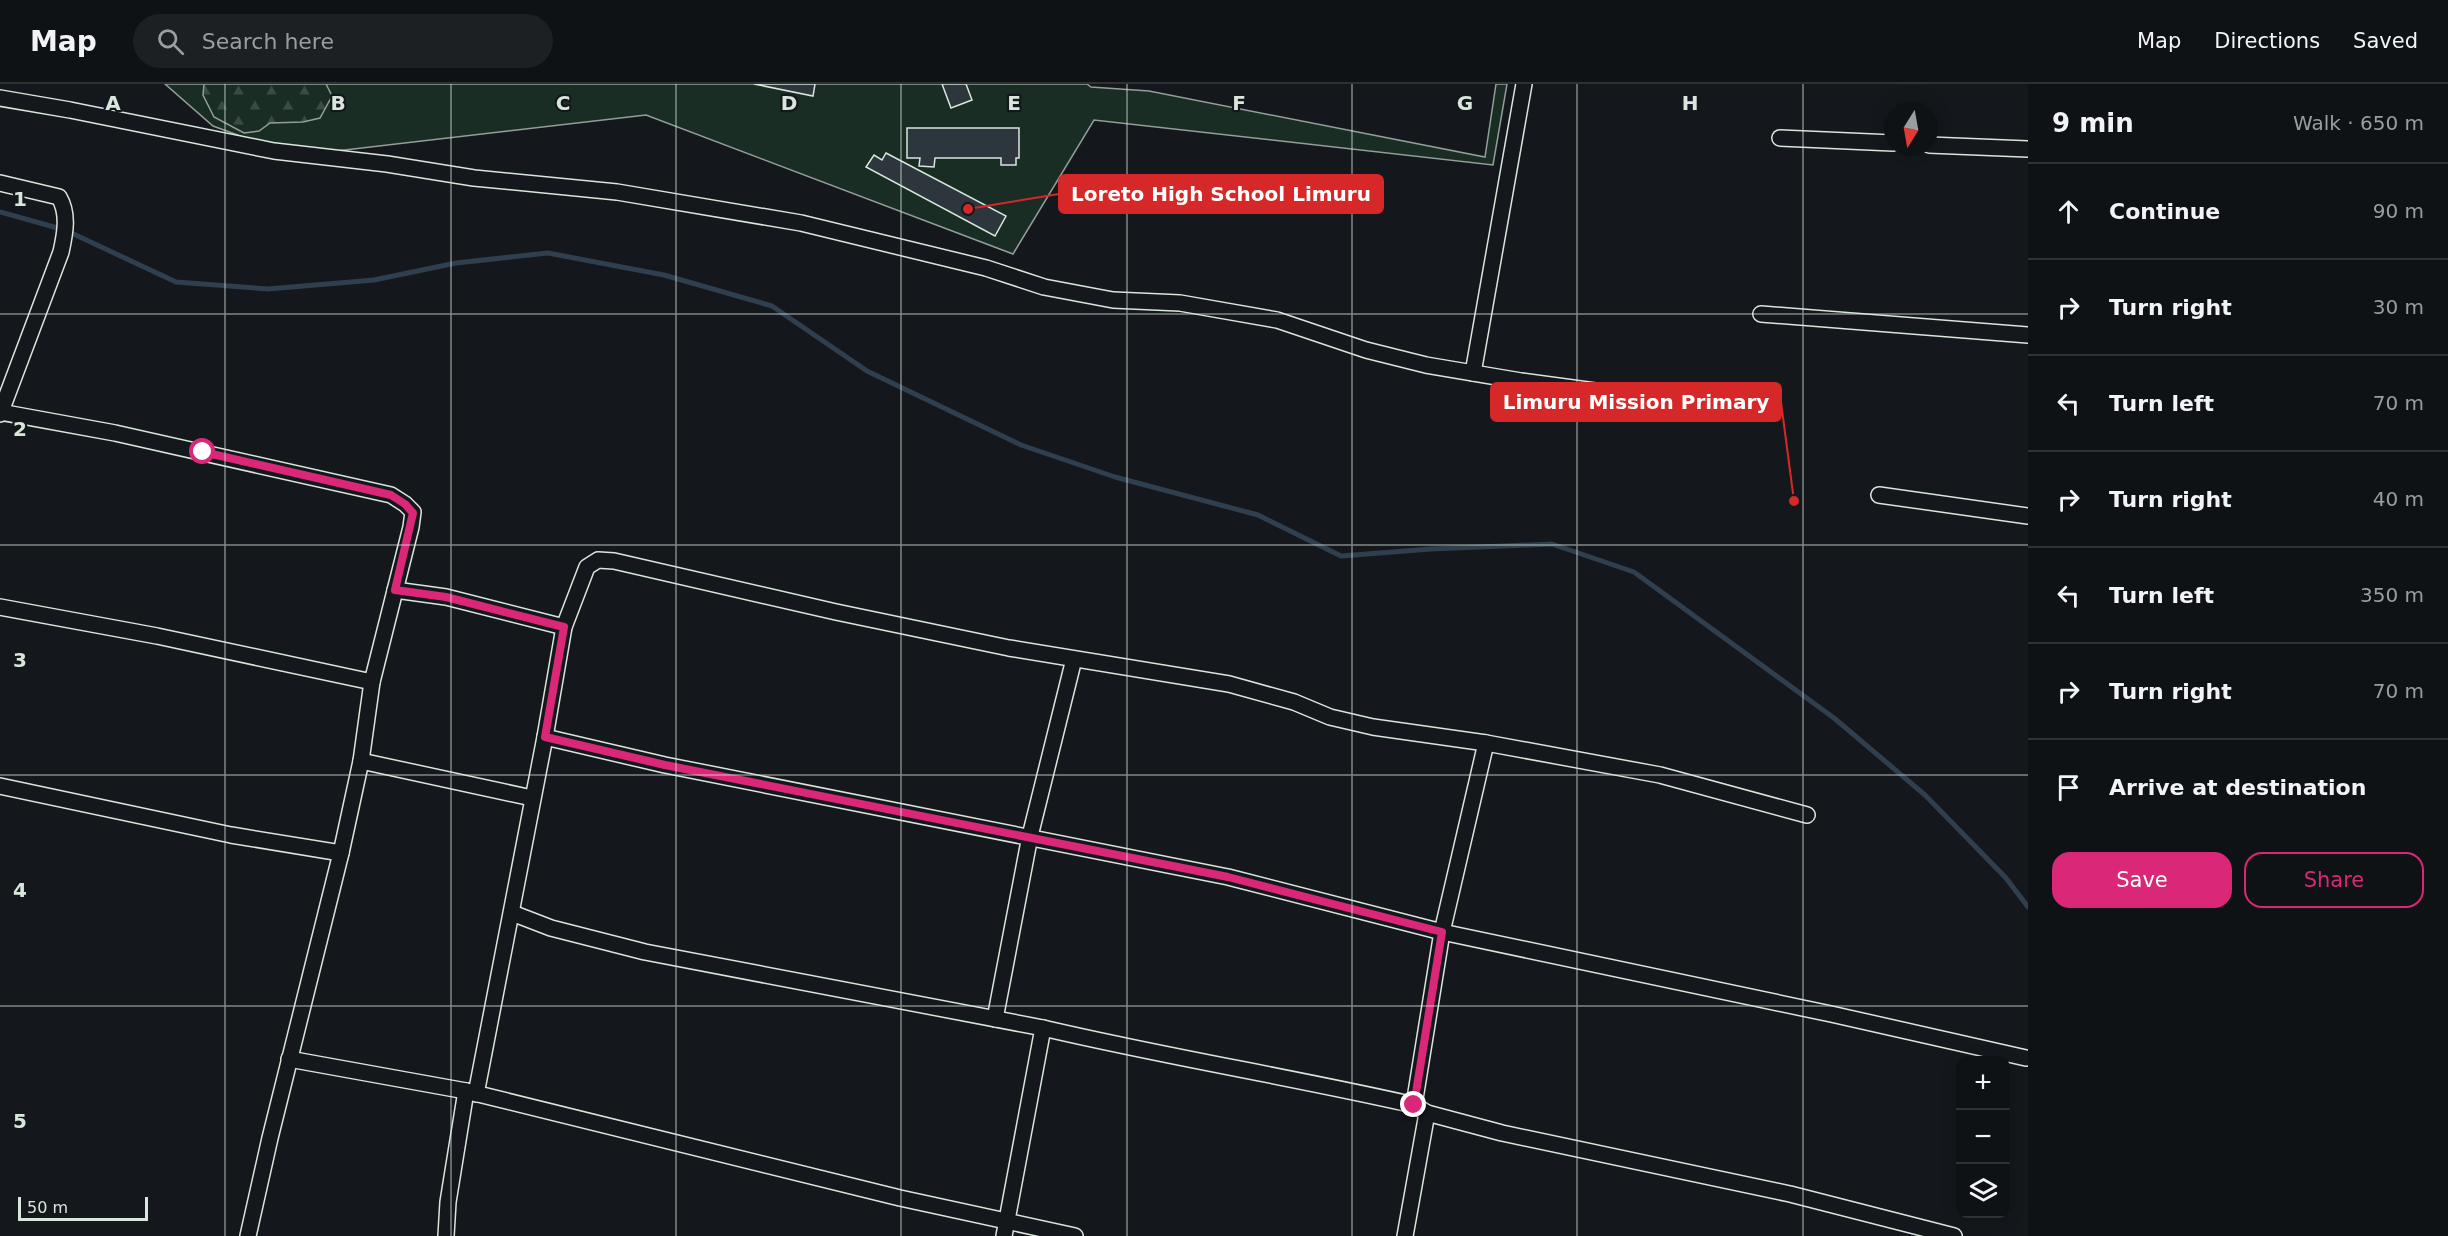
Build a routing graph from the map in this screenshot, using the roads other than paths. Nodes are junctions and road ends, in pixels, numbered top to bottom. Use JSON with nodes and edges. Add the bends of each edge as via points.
{"nodes":[{"id":1,"x":1524,"y":84,"type":"edge"},
{"id":2,"x":0,"y":98,"type":"edge"},
{"id":3,"x":1780,"y":138,"type":"dead end"},
{"id":4,"x":1884,"y":143,"type":"edge"},
{"id":5,"x":1938,"y":145,"type":"edge"},
{"id":6,"x":2028,"y":149,"type":"edge"},
{"id":7,"x":0,"y":183,"type":"edge"},
{"id":8,"x":1761,"y":314,"type":"dead end"},
{"id":9,"x":2028,"y":335,"type":"edge"},
{"id":10,"x":1473,"y":373,"type":"junction"},
{"id":11,"x":1699,"y":405,"type":"dead end"},
{"id":12,"x":0,"y":413,"type":"edge"},
{"id":13,"x":1879,"y":495,"type":"dead end"},
{"id":14,"x":2028,"y":516,"type":"edge"},
{"id":15,"x":395,"y":590,"type":"junction"},
{"id":16,"x":0,"y":607,"type":"edge"},
{"id":17,"x":564,"y":627,"type":"junction"},
{"id":18,"x":1074,"y":659,"type":"junction"},
{"id":19,"x":372,"y":682,"type":"junction"},
{"id":20,"x":545,"y":737,"type":"junction"},
{"id":21,"x":1486,"y":743,"type":"junction"},
{"id":22,"x":361,"y":761,"type":"junction"},
{"id":23,"x":0,"y":786,"type":"edge"},
{"id":24,"x":532,"y":798,"type":"junction"},
{"id":25,"x":1807,"y":815,"type":"dead end"},
{"id":26,"x":1030,"y":836,"type":"junction"},
{"id":27,"x":340,"y":853,"type":"junction"},
{"id":28,"x":512,"y":913,"type":"junction"},
{"id":29,"x":1442,"y":932,"type":"junction"},
{"id":30,"x":995,"y":1019,"type":"junction"},
{"id":31,"x":1043,"y":1029,"type":"junction"},
{"id":32,"x":2026,"y":1058,"type":"dead end"},
{"id":33,"x":289,"y":1059,"type":"junction"},
{"id":34,"x":471,"y":1093,"type":"junction"},
{"id":35,"x":1414,"y":1105,"type":"junction"},
{"id":36,"x":1427,"y":1113,"type":"junction"},
{"id":37,"x":1006,"y":1229,"type":"edge"},
{"id":38,"x":1911,"y":1231,"type":"edge"},
{"id":39,"x":248,"y":1236,"type":"edge"},
{"id":40,"x":446,"y":1236,"type":"edge"},
{"id":41,"x":1075,"y":1236,"type":"edge"},
{"id":42,"x":1405,"y":1236,"type":"edge"},
{"id":43,"x":1954,"y":1236,"type":"edge"}],
"edges":[{"from":1,"to":10,"type":"street"},
{"from":2,"to":10,"type":"street","via":[[274,151],[474,178],[617,192],[801,223],[986,268],[1044,287],[1113,300],[1180,303],[1277,320],[1366,350]]},
{"from":3,"to":4,"type":"street"},
{"from":5,"to":6,"type":"street"},
{"from":7,"to":12,"type":"street","via":[[59,197],[64,206],[65,230],[61,252]]},
{"from":8,"to":9,"type":"street"},
{"from":10,"to":11,"type":"street"},
{"from":12,"to":15,"type":"street","via":[[126,436],[391,495],[413,513]]},
{"from":13,"to":14,"type":"street"},
{"from":15,"to":17,"type":"street","via":[[446,597]]},
{"from":15,"to":19,"type":"street"},
{"from":16,"to":19,"type":"street"},
{"from":17,"to":18,"type":"street","via":[[587,567],[598,560],[614,561],[847,614]]},
{"from":17,"to":20,"type":"street"},
{"from":18,"to":21,"type":"street","via":[[1229,684],[1373,727]]},
{"from":18,"to":26,"type":"street"},
{"from":19,"to":22,"type":"street"},
{"from":20,"to":24,"type":"street"},
{"from":20,"to":26,"type":"street","via":[[665,765]]},
{"from":21,"to":25,"type":"street","via":[[1660,775]]},
{"from":21,"to":29,"type":"street"},
{"from":22,"to":24,"type":"street"},
{"from":22,"to":27,"type":"street"},
{"from":23,"to":27,"type":"street","via":[[231,835]]},
{"from":24,"to":28,"type":"street"},
{"from":26,"to":29,"type":"street","via":[[1228,877]]},
{"from":26,"to":30,"type":"street"},
{"from":27,"to":33,"type":"street"},
{"from":28,"to":30,"type":"street","via":[[551,928],[625,947]]},
{"from":28,"to":34,"type":"street"},
{"from":29,"to":32,"type":"street"},
{"from":29,"to":35,"type":"street"},
{"from":30,"to":31,"type":"street"},
{"from":31,"to":35,"type":"street"},
{"from":31,"to":37,"type":"street"},
{"from":33,"to":34,"type":"street"},
{"from":33,"to":39,"type":"street"},
{"from":34,"to":37,"type":"street"},
{"from":34,"to":40,"type":"street","via":[[448,1202]]},
{"from":35,"to":36,"type":"street"},
{"from":36,"to":38,"type":"street","via":[[1582,1151],[1790,1194]]},
{"from":36,"to":42,"type":"street"},
{"from":37,"to":41,"type":"street"},
{"from":38,"to":43,"type":"street"}]}
